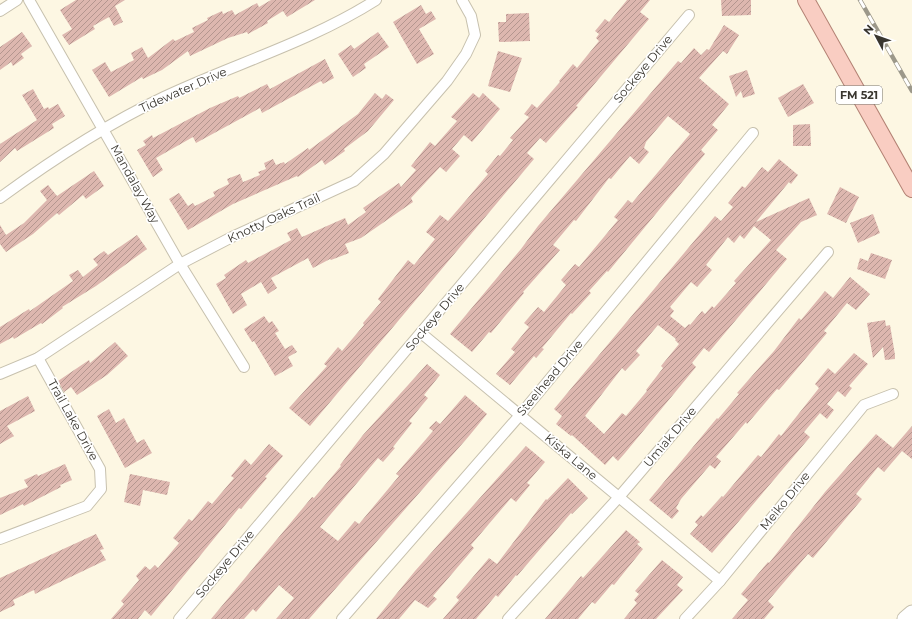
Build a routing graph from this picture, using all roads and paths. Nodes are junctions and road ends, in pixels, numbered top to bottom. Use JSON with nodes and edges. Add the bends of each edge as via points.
{"nodes":[{"id":1,"x":17,"y":0,"type":"edge"},
{"id":2,"x":29,"y":0,"type":"edge"},
{"id":3,"x":376,"y":0,"type":"edge"},
{"id":4,"x":462,"y":0,"type":"edge"},
{"id":5,"x":806,"y":0,"type":"edge"},
{"id":6,"x":0,"y":11,"type":"edge"},
{"id":7,"x":689,"y":15,"type":"dead end"},
{"id":8,"x":104,"y":127,"type":"junction"},
{"id":9,"x":753,"y":133,"type":"dead end"},
{"id":10,"x":912,"y":189,"type":"edge"},
{"id":11,"x":0,"y":198,"type":"edge"},
{"id":12,"x":828,"y":252,"type":"dead end"},
{"id":13,"x":180,"y":264,"type":"junction"},
{"id":14,"x":421,"y":333,"type":"junction"},
{"id":15,"x":38,"y":358,"type":"junction"},
{"id":16,"x":244,"y":367,"type":"dead end"},
{"id":17,"x":0,"y":374,"type":"edge"},
{"id":18,"x":893,"y":394,"type":"dead end"},
{"id":19,"x":520,"y":415,"type":"junction"},
{"id":20,"x":619,"y":497,"type":"junction"},
{"id":21,"x":0,"y":539,"type":"edge"},
{"id":22,"x":720,"y":581,"type":"junction"},
{"id":23,"x":912,"y":613,"type":"edge"},
{"id":24,"x":179,"y":619,"type":"edge"},
{"id":25,"x":342,"y":619,"type":"edge"},
{"id":26,"x":508,"y":619,"type":"edge"},
{"id":27,"x":686,"y":619,"type":"edge"},
{"id":28,"x":905,"y":619,"type":"edge"}],
"edges":[{"from":1,"to":6,"type":"street"},
{"from":2,"to":8,"type":"street","name":"Mandalay Way"},
{"from":3,"to":8,"type":"street","name":"Tidewater Drive","via":[[299,40],[165,96]]},
{"from":4,"to":13,"type":"street","name":"Knotty Oaks Trail","via":[[471,16],[475,35],[466,54],[384,154],[354,181]]},
{"from":5,"to":10,"type":"main road","number":"FM 521"},
{"from":7,"to":14,"type":"street","name":"Sockeye Drive"},
{"from":8,"to":11,"type":"street","name":"Tidewater Drive","via":[[40,168]]},
{"from":8,"to":13,"type":"street","name":"Mandalay Way"},
{"from":9,"to":19,"type":"street","name":"Steelhead Drive"},
{"from":12,"to":20,"type":"street","name":"Umiak Drive"},
{"from":13,"to":15,"type":"street","name":"Knotty Oaks Trail"},
{"from":13,"to":16,"type":"street","name":"Mandalay Way"},
{"from":14,"to":19,"type":"street","name":"Kiska Lane"},
{"from":14,"to":24,"type":"street","name":"Sockeye Drive"},
{"from":15,"to":17,"type":"street","name":"Knotty Oaks Trail"},
{"from":15,"to":21,"type":"street","name":"Trail Lake Drive","via":[[100,469],[101,489],[87,506]]},
{"from":18,"to":22,"type":"street","name":"Meiko Drive","via":[[864,405]]},
{"from":19,"to":20,"type":"street","name":"Kiska Lane"},
{"from":19,"to":25,"type":"street","name":"Steelhead Drive"},
{"from":20,"to":22,"type":"street","name":"Kiska Lane"},
{"from":20,"to":26,"type":"street","name":"Umiak Drive"},
{"from":22,"to":27,"type":"street","name":"Meiko Drive"},
{"from":23,"to":28,"type":"main road"}]}
